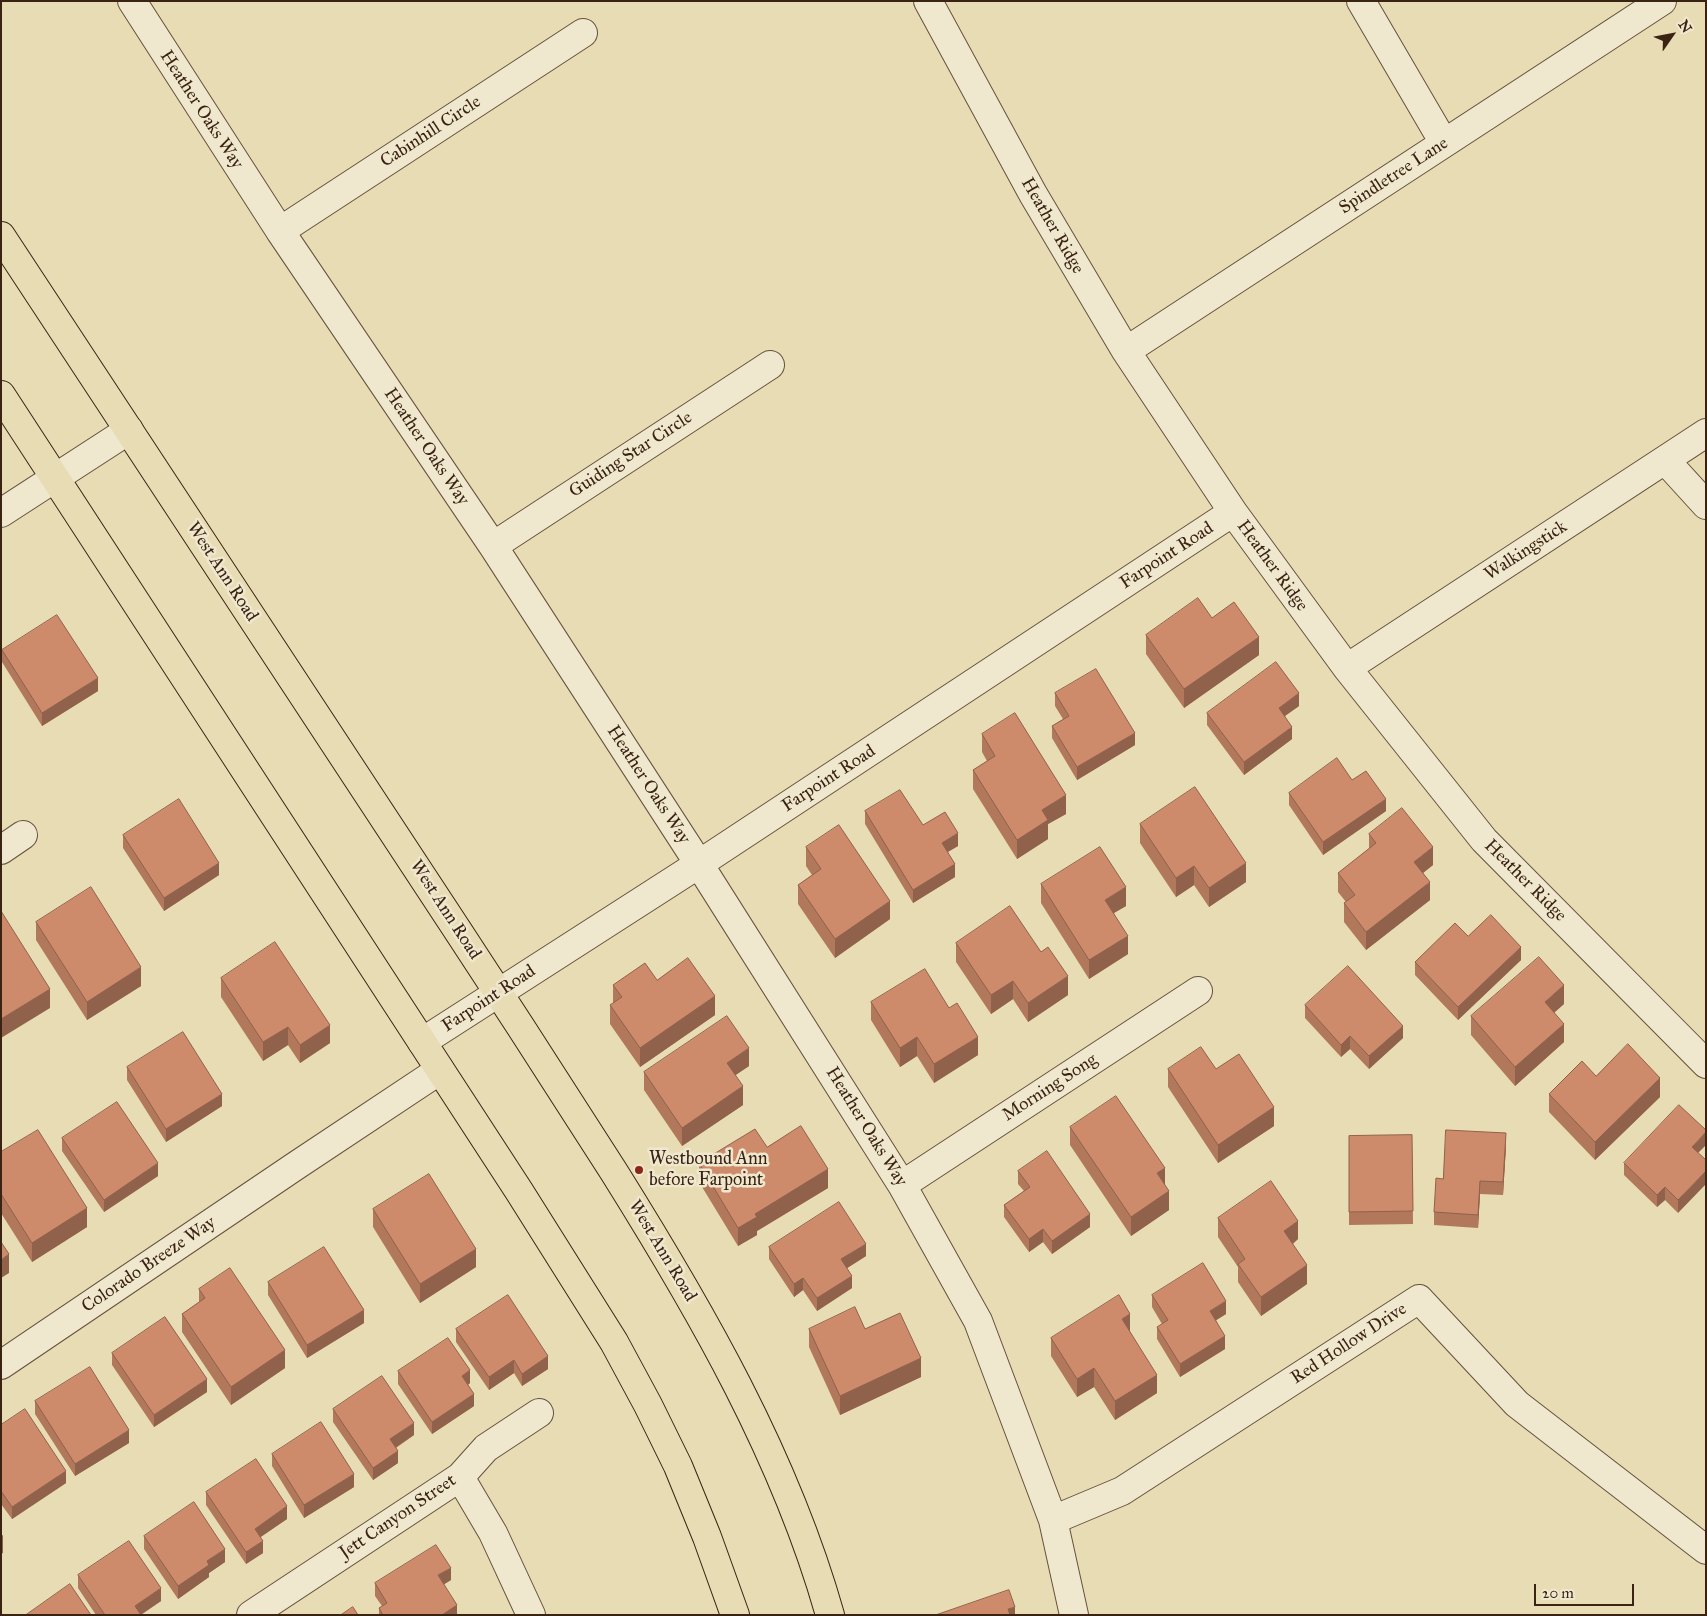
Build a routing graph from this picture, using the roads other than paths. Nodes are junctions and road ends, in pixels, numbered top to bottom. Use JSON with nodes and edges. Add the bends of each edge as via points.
{"nodes":[{"id":1,"x":132,"y":1,"type":"edge"},
{"id":2,"x":928,"y":1,"type":"edge"},
{"id":3,"x":1361,"y":1,"type":"edge"},
{"id":4,"x":1662,"y":1,"type":"edge"},
{"id":5,"x":583,"y":33,"type":"dead end"},
{"id":6,"x":1444,"y":143,"type":"junction"},
{"id":7,"x":280,"y":231,"type":"junction"},
{"id":8,"x":1,"y":236,"type":"edge"},
{"id":9,"x":1126,"y":351,"type":"junction"},
{"id":10,"x":770,"y":365,"type":"dead end"},
{"id":11,"x":1,"y":395,"type":"edge"},
{"id":12,"x":129,"y":430,"type":"junction"},
{"id":13,"x":1706,"y":433,"type":"edge"},
{"id":14,"x":1665,"y":460,"type":"junction"},
{"id":15,"x":55,"y":477,"type":"junction"},
{"id":16,"x":1706,"y":505,"type":"edge"},
{"id":17,"x":1234,"y":512,"type":"junction"},
{"id":18,"x":1,"y":513,"type":"edge"},
{"id":19,"x":493,"y":546,"type":"junction"},
{"id":20,"x":1347,"y":668,"type":"junction"},
{"id":21,"x":699,"y":864,"type":"junction"},
{"id":22,"x":1198,"y":990,"type":"dead end"},
{"id":23,"x":499,"y":993,"type":"junction"},
{"id":24,"x":422,"y":1042,"type":"junction"},
{"id":25,"x":1706,"y":1064,"type":"edge"},
{"id":26,"x":440,"y":1070,"type":"junction"},
{"id":27,"x":902,"y":1185,"type":"junction"},
{"id":28,"x":1,"y":1365,"type":"edge"},
{"id":29,"x":540,"y":1413,"type":"dead end"},
{"id":30,"x":460,"y":1477,"type":"junction"},
{"id":31,"x":1053,"y":1520,"type":"junction"},
{"id":32,"x":1706,"y":1550,"type":"edge"},
{"id":33,"x":251,"y":1615,"type":"edge"},
{"id":34,"x":531,"y":1615,"type":"edge"},
{"id":35,"x":736,"y":1615,"type":"edge"},
{"id":36,"x":830,"y":1615,"type":"edge"},
{"id":37,"x":1074,"y":1615,"type":"edge"}],
"edges":[{"from":1,"to":7,"type":"street","name":"Heather Oaks Way"},
{"from":2,"to":9,"type":"street","name":"Heather Ridge","via":[[1033,194]]},
{"from":3,"to":6,"type":"street"},
{"from":4,"to":6,"type":"street","name":"Spindletree Lane"},
{"from":5,"to":7,"type":"street","name":"Cabinhill Circle"},
{"from":6,"to":9,"type":"street","name":"Spindletree Lane"},
{"from":7,"to":19,"type":"street","name":"Heather Oaks Way"},
{"from":8,"to":12,"type":"main road","name":"West Ann Road"},
{"from":9,"to":17,"type":"street","name":"Heather Ridge"},
{"from":10,"to":19,"type":"street","name":"Guiding Star Circle"},
{"from":11,"to":15,"type":"main road"},
{"from":12,"to":15,"type":"street"},
{"from":12,"to":23,"type":"main road","name":"West Ann Road"},
{"from":13,"to":14,"type":"street","name":"Walkingstick"},
{"from":14,"to":16,"type":"street"},
{"from":14,"to":20,"type":"street","name":"Walkingstick"},
{"from":15,"to":18,"type":"street"},
{"from":15,"to":24,"type":"main road"},
{"from":17,"to":20,"type":"street","name":"Heather Ridge"},
{"from":17,"to":21,"type":"street","name":"Farpoint Road"},
{"from":19,"to":21,"type":"street","name":"Heather Oaks Way"},
{"from":20,"to":25,"type":"street","name":"Heather Ridge","via":[[1484,840]]},
{"from":21,"to":23,"type":"street","name":"Farpoint Road"},
{"from":21,"to":27,"type":"street","name":"Heather Oaks Way"},
{"from":22,"to":27,"type":"street","name":"Morning Song"},
{"from":23,"to":24,"type":"street","name":"Farpoint Road"},
{"from":23,"to":36,"type":"main road","name":"West Ann Road","via":[[708,1328],[774,1462]]},
{"from":24,"to":26,"type":"main road"},
{"from":26,"to":28,"type":"street","name":"Colorado Breeze Way"},
{"from":26,"to":35,"type":"main road","via":[[609,1334],[644,1397],[678,1466]]},
{"from":27,"to":31,"type":"street","name":"Heather Oaks Way","via":[[978,1322]]},
{"from":29,"to":30,"type":"street","name":"Jett Canyon Street","via":[[486,1448]]},
{"from":30,"to":33,"type":"street","name":"Jett Canyon Street"},
{"from":30,"to":34,"type":"street","via":[[493,1534]]},
{"from":31,"to":32,"type":"street","name":"Red Hollow Drive","via":[[1122,1490],[1419,1299],[1517,1404]]},
{"from":31,"to":37,"type":"street","name":"Heather Oaks Way"}]}
